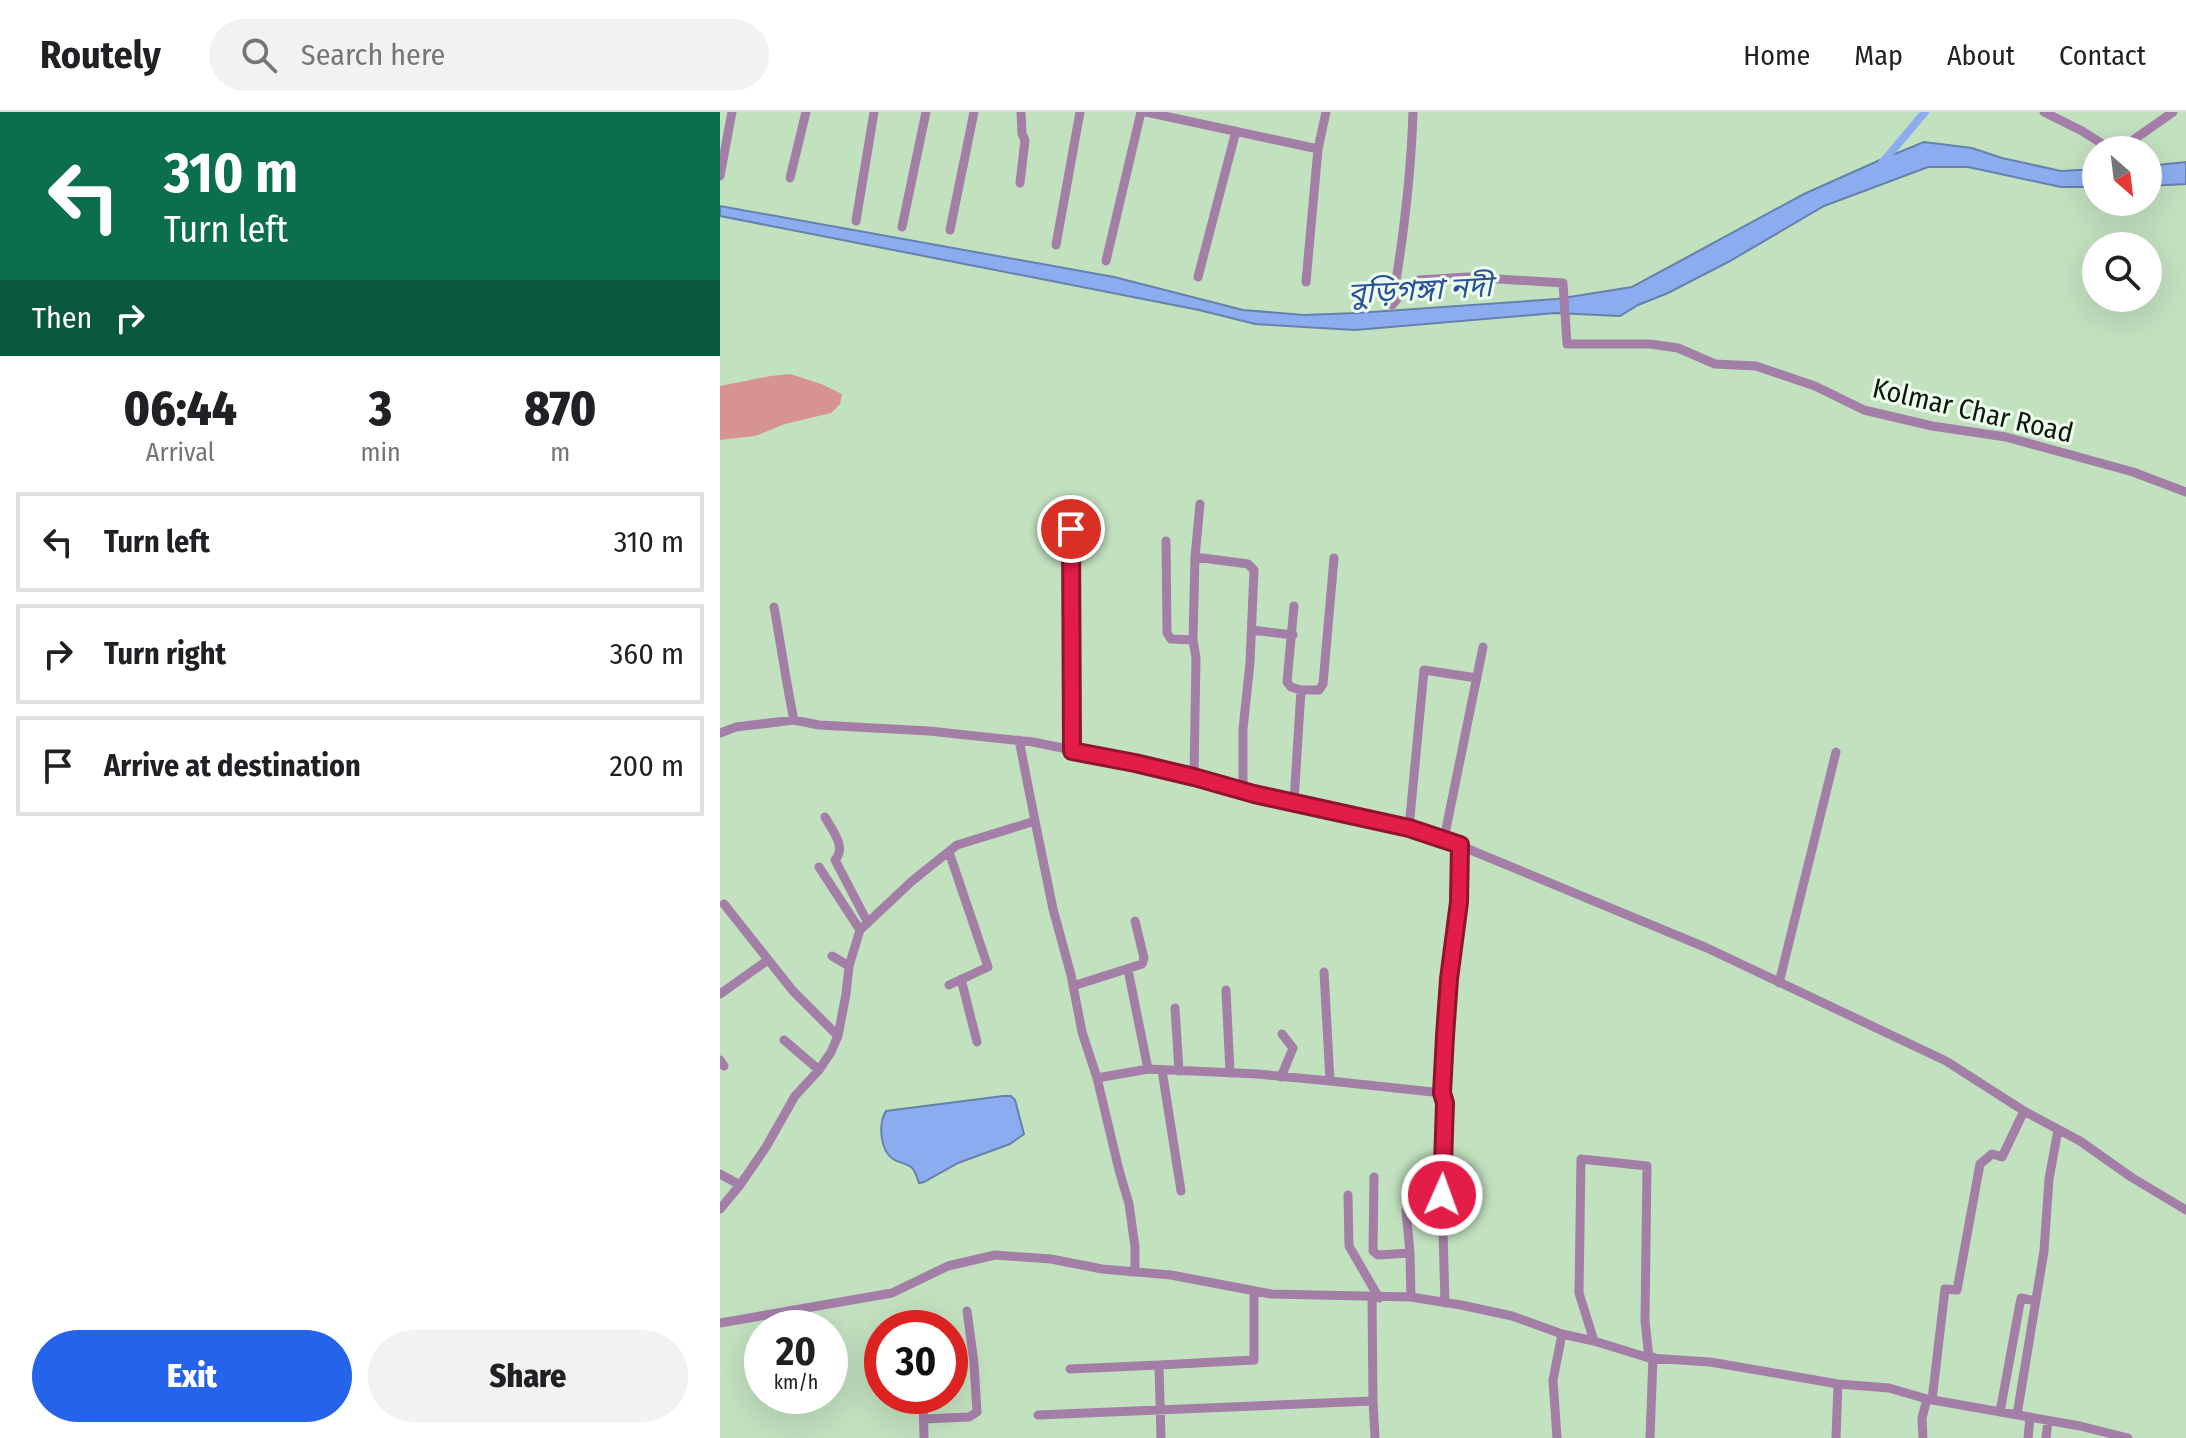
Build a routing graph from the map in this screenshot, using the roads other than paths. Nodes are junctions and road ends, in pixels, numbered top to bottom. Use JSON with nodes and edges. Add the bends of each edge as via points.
{"nodes":[{"id":1,"x":732,"y":112,"type":"edge"},
{"id":2,"x":806,"y":112,"type":"edge"},
{"id":3,"x":874,"y":112,"type":"edge"},
{"id":4,"x":926,"y":112,"type":"edge"},
{"id":5,"x":974,"y":112,"type":"edge"},
{"id":6,"x":1021,"y":112,"type":"edge"},
{"id":7,"x":1080,"y":112,"type":"edge"},
{"id":8,"x":1146,"y":112,"type":"edge"},
{"id":9,"x":1326,"y":112,"type":"edge"},
{"id":10,"x":1413,"y":112,"type":"edge"},
{"id":11,"x":2044,"y":112,"type":"edge"},
{"id":12,"x":2173,"y":112,"type":"edge"},
{"id":13,"x":1192,"y":117,"type":"edge"},
{"id":14,"x":1236,"y":131,"type":"junction"},
{"id":15,"x":2090,"y":136,"type":"edge"},
{"id":16,"x":2139,"y":136,"type":"edge"},
{"id":17,"x":1318,"y":149,"type":"junction"},
{"id":18,"x":720,"y":176,"type":"edge"},
{"id":19,"x":790,"y":178,"type":"dead end"},
{"id":20,"x":1020,"y":183,"type":"dead end"},
{"id":21,"x":856,"y":221,"type":"dead end"},
{"id":22,"x":902,"y":227,"type":"dead end"},
{"id":23,"x":950,"y":230,"type":"dead end"},
{"id":24,"x":1056,"y":245,"type":"dead end"},
{"id":25,"x":1106,"y":261,"type":"dead end"},
{"id":26,"x":1198,"y":277,"type":"dead end"},
{"id":27,"x":1306,"y":282,"type":"dead end"},
{"id":28,"x":2186,"y":492,"type":"edge"},
{"id":29,"x":1200,"y":504,"type":"dead end"},
{"id":30,"x":1071,"y":529,"type":"dead end"},
{"id":31,"x":1166,"y":541,"type":"dead end"},
{"id":32,"x":1195,"y":557,"type":"junction"},
{"id":33,"x":1334,"y":558,"type":"dead end"},
{"id":34,"x":1294,"y":606,"type":"dead end"},
{"id":35,"x":774,"y":607,"type":"dead end"},
{"id":36,"x":1252,"y":630,"type":"junction"},
{"id":37,"x":1293,"y":635,"type":"junction"},
{"id":38,"x":1193,"y":640,"type":"junction"},
{"id":39,"x":1483,"y":647,"type":"dead end"},
{"id":40,"x":1477,"y":678,"type":"junction"},
{"id":41,"x":1301,"y":690,"type":"junction"},
{"id":42,"x":794,"y":720,"type":"junction"},
{"id":43,"x":720,"y":733,"type":"edge"},
{"id":44,"x":1019,"y":740,"type":"junction"},
{"id":45,"x":1072,"y":751,"type":"junction"},
{"id":46,"x":1836,"y":752,"type":"dead end"},
{"id":47,"x":1194,"y":777,"type":"junction"},
{"id":48,"x":1243,"y":791,"type":"junction"},
{"id":49,"x":1294,"y":802,"type":"junction"},
{"id":50,"x":825,"y":817,"type":"dead end"},
{"id":51,"x":1035,"y":821,"type":"junction"},
{"id":52,"x":1409,"y":828,"type":"junction"},
{"id":53,"x":1444,"y":839,"type":"junction"},
{"id":54,"x":1460,"y":845,"type":"junction"},
{"id":55,"x":949,"y":852,"type":"junction"},
{"id":56,"x":819,"y":867,"type":"dead end"},
{"id":57,"x":724,"y":904,"type":"dead end"},
{"id":58,"x":1135,"y":921,"type":"dead end"},
{"id":59,"x":864,"y":927,"type":"junction"},
{"id":60,"x":832,"y":956,"type":"dead end"},
{"id":61,"x":768,"y":960,"type":"junction"},
{"id":62,"x":849,"y":966,"type":"junction"},
{"id":63,"x":1128,"y":970,"type":"junction"},
{"id":64,"x":1324,"y":972,"type":"dead end"},
{"id":65,"x":961,"y":979,"type":"junction"},
{"id":66,"x":1779,"y":983,"type":"junction"},
{"id":67,"x":949,"y":985,"type":"dead end"},
{"id":68,"x":1073,"y":986,"type":"junction"},
{"id":69,"x":1226,"y":990,"type":"dead end"},
{"id":70,"x":720,"y":994,"type":"edge"},
{"id":71,"x":1175,"y":1008,"type":"dead end"},
{"id":72,"x":1282,"y":1034,"type":"dead end"},
{"id":73,"x":838,"y":1036,"type":"junction"},
{"id":74,"x":784,"y":1040,"type":"dead end"},
{"id":75,"x":977,"y":1042,"type":"dead end"},
{"id":76,"x":1148,"y":1069,"type":"junction"},
{"id":77,"x":819,"y":1070,"type":"junction"},
{"id":78,"x":1162,"y":1070,"type":"junction"},
{"id":79,"x":1179,"y":1071,"type":"junction"},
{"id":80,"x":1230,"y":1073,"type":"junction"},
{"id":81,"x":1281,"y":1077,"type":"junction"},
{"id":82,"x":1097,"y":1078,"type":"junction"},
{"id":83,"x":1330,"y":1081,"type":"junction"},
{"id":84,"x":1442,"y":1093,"type":"junction"},
{"id":85,"x":2024,"y":1111,"type":"junction"},
{"id":86,"x":2058,"y":1130,"type":"junction"},
{"id":87,"x":720,"y":1174,"type":"edge"},
{"id":88,"x":1374,"y":1177,"type":"dead end"},
{"id":89,"x":740,"y":1185,"type":"junction"},
{"id":90,"x":1181,"y":1191,"type":"dead end"},
{"id":91,"x":1348,"y":1195,"type":"dead end"},
{"id":92,"x":720,"y":1209,"type":"edge"},
{"id":93,"x":1406,"y":1210,"type":"dead end"},
{"id":94,"x":2186,"y":1210,"type":"edge"},
{"id":95,"x":1410,"y":1253,"type":"junction"},
{"id":96,"x":1131,"y":1272,"type":"junction"},
{"id":97,"x":1254,"y":1291,"type":"junction"},
{"id":98,"x":1411,"y":1297,"type":"junction"},
{"id":99,"x":1375,"y":1298,"type":"junction"},
{"id":100,"x":2036,"y":1301,"type":"junction"},
{"id":101,"x":1445,"y":1303,"type":"junction"},
{"id":102,"x":968,"y":1318,"type":"edge"},
{"id":103,"x":720,"y":1323,"type":"edge"},
{"id":104,"x":1562,"y":1334,"type":"junction"},
{"id":105,"x":1594,"y":1341,"type":"junction"},
{"id":106,"x":1651,"y":1357,"type":"junction"},
{"id":107,"x":1159,"y":1365,"type":"junction"},
{"id":108,"x":1070,"y":1369,"type":"dead end"},
{"id":109,"x":1838,"y":1384,"type":"junction"},
{"id":110,"x":1930,"y":1400,"type":"junction"},
{"id":111,"x":1373,"y":1401,"type":"junction"},
{"id":112,"x":1161,"y":1409,"type":"junction"},
{"id":113,"x":2000,"y":1412,"type":"junction"},
{"id":114,"x":924,"y":1414,"type":"edge"},
{"id":115,"x":1038,"y":1415,"type":"dead end"},
{"id":116,"x":2017,"y":1415,"type":"junction"},
{"id":117,"x":2030,"y":1417,"type":"junction"},
{"id":118,"x":924,"y":1419,"type":"junction"},
{"id":119,"x":2048,"y":1421,"type":"junction"},
{"id":120,"x":924,"y":1438,"type":"edge"},
{"id":121,"x":1161,"y":1438,"type":"edge"},
{"id":122,"x":1375,"y":1438,"type":"edge"},
{"id":123,"x":1557,"y":1438,"type":"edge"},
{"id":124,"x":1650,"y":1438,"type":"edge"},
{"id":125,"x":1836,"y":1438,"type":"edge"},
{"id":126,"x":1923,"y":1438,"type":"edge"},
{"id":127,"x":2028,"y":1438,"type":"edge"},
{"id":128,"x":2046,"y":1438,"type":"edge"},
{"id":129,"x":2128,"y":1438,"type":"edge"}],
"edges":[{"from":1,"to":18,"type":"street"},
{"from":2,"to":19,"type":"street"},
{"from":3,"to":21,"type":"street"},
{"from":4,"to":22,"type":"street"},
{"from":5,"to":23,"type":"street"},
{"from":6,"to":20,"type":"street","via":[[1025,140]]},
{"from":7,"to":24,"type":"street"},
{"from":8,"to":13,"type":"street"},
{"from":8,"to":25,"type":"street"},
{"from":9,"to":17,"type":"street"},
{"from":10,"to":28,"type":"street","name":"Kolmar Char Road","via":[[1392,305],[1419,280],[1563,283],[1567,344],[1650,344],[1678,348],[1715,364],[1756,366],[1864,410],[2006,437]]},
{"from":11,"to":15,"type":"street"},
{"from":12,"to":16,"type":"street"},
{"from":13,"to":14,"type":"street"},
{"from":14,"to":17,"type":"street"},
{"from":14,"to":26,"type":"street"},
{"from":17,"to":27,"type":"street"},
{"from":29,"to":32,"type":"street"},
{"from":30,"to":45,"type":"street"},
{"from":31,"to":38,"type":"street","via":[[1167,633],[1171,639]]},
{"from":32,"to":36,"type":"street","via":[[1253,567]]},
{"from":32,"to":38,"type":"street"},
{"from":33,"to":41,"type":"street","via":[[1323,684],[1319,690]]},
{"from":34,"to":37,"type":"street"},
{"from":35,"to":42,"type":"street"},
{"from":36,"to":37,"type":"street"},
{"from":36,"to":48,"type":"street"},
{"from":37,"to":41,"type":"street","via":[[1287,682]]},
{"from":38,"to":47,"type":"street"},
{"from":39,"to":40,"type":"street"},
{"from":40,"to":52,"type":"street","via":[[1424,670]]},
{"from":40,"to":53,"type":"street"},
{"from":41,"to":49,"type":"street"},
{"from":42,"to":43,"type":"street"},
{"from":42,"to":44,"type":"street"},
{"from":44,"to":45,"type":"street"},
{"from":44,"to":51,"type":"street"},
{"from":45,"to":47,"type":"street"},
{"from":46,"to":66,"type":"street"},
{"from":47,"to":48,"type":"street"},
{"from":48,"to":49,"type":"street"},
{"from":49,"to":52,"type":"street"},
{"from":50,"to":59,"type":"street","via":[[841,848],[835,860]]},
{"from":51,"to":55,"type":"street"},
{"from":51,"to":68,"type":"street"},
{"from":52,"to":53,"type":"street"},
{"from":53,"to":54,"type":"street"},
{"from":54,"to":66,"type":"street"},
{"from":54,"to":84,"type":"street"},
{"from":55,"to":59,"type":"street"},
{"from":55,"to":65,"type":"street","via":[[988,967]]},
{"from":56,"to":59,"type":"street"},
{"from":57,"to":61,"type":"street"},
{"from":58,"to":63,"type":"street","via":[[1144,961]]},
{"from":59,"to":62,"type":"street"},
{"from":60,"to":62,"type":"street"},
{"from":61,"to":70,"type":"street"},
{"from":61,"to":73,"type":"street"},
{"from":62,"to":73,"type":"street"},
{"from":63,"to":68,"type":"street"},
{"from":63,"to":76,"type":"street"},
{"from":64,"to":83,"type":"street"},
{"from":65,"to":67,"type":"street"},
{"from":65,"to":75,"type":"street"},
{"from":66,"to":85,"type":"street","via":[[1946,1061]]},
{"from":68,"to":82,"type":"street"},
{"from":69,"to":80,"type":"street"},
{"from":71,"to":79,"type":"street"},
{"from":72,"to":81,"type":"street","via":[[1293,1048]]},
{"from":73,"to":77,"type":"street"},
{"from":74,"to":77,"type":"street"},
{"from":76,"to":78,"type":"street"},
{"from":76,"to":82,"type":"street"},
{"from":77,"to":89,"type":"street","via":[[795,1096]]},
{"from":78,"to":79,"type":"street"},
{"from":78,"to":90,"type":"street"},
{"from":79,"to":80,"type":"street"},
{"from":80,"to":81,"type":"street"},
{"from":81,"to":83,"type":"street"},
{"from":82,"to":96,"type":"street","via":[[1129,1204],[1135,1247]]},
{"from":83,"to":84,"type":"street"},
{"from":84,"to":101,"type":"street"},
{"from":85,"to":86,"type":"street"},
{"from":85,"to":110,"type":"street","via":[[2002,1157],[1992,1154],[1980,1164],[1957,1290],[1945,1289]]},
{"from":86,"to":94,"type":"street"},
{"from":86,"to":100,"type":"street"},
{"from":87,"to":89,"type":"street"},
{"from":88,"to":95,"type":"street","via":[[1373,1251]]},
{"from":89,"to":92,"type":"street"},
{"from":91,"to":99,"type":"street","via":[[1349,1246]]},
{"from":93,"to":95,"type":"street"},
{"from":95,"to":98,"type":"street"},
{"from":96,"to":97,"type":"street"},
{"from":96,"to":103,"type":"street","via":[[995,1255],[948,1266],[892,1293]]},
{"from":97,"to":99,"type":"street"},
{"from":97,"to":107,"type":"street","via":[[1254,1360]]},
{"from":98,"to":99,"type":"street"},
{"from":98,"to":101,"type":"street"},
{"from":99,"to":111,"type":"street"},
{"from":100,"to":113,"type":"street","via":[[2021,1298]]},
{"from":100,"to":116,"type":"street"},
{"from":101,"to":104,"type":"street","via":[[1512,1316]]},
{"from":102,"to":118,"type":"street","via":[[977,1412]]},
{"from":104,"to":105,"type":"street"},
{"from":104,"to":123,"type":"street","via":[[1553,1380]]},
{"from":105,"to":106,"type":"street"},
{"from":105,"to":106,"type":"street","via":[[1579,1293],[1581,1159],[1647,1166],[1645,1321]]},
{"from":106,"to":109,"type":"street"},
{"from":106,"to":124,"type":"street"},
{"from":107,"to":108,"type":"street"},
{"from":107,"to":112,"type":"street"},
{"from":109,"to":110,"type":"street","via":[[1889,1388]]},
{"from":109,"to":125,"type":"street"},
{"from":110,"to":113,"type":"street"},
{"from":110,"to":126,"type":"street","via":[[1922,1418]]},
{"from":111,"to":112,"type":"street"},
{"from":111,"to":122,"type":"street"},
{"from":112,"to":115,"type":"street"},
{"from":112,"to":121,"type":"street"},
{"from":113,"to":116,"type":"street"},
{"from":114,"to":118,"type":"street"},
{"from":116,"to":117,"type":"street"},
{"from":117,"to":119,"type":"street"},
{"from":117,"to":127,"type":"street"},
{"from":118,"to":120,"type":"street"},
{"from":119,"to":128,"type":"street"},
{"from":119,"to":129,"type":"street"}]}
